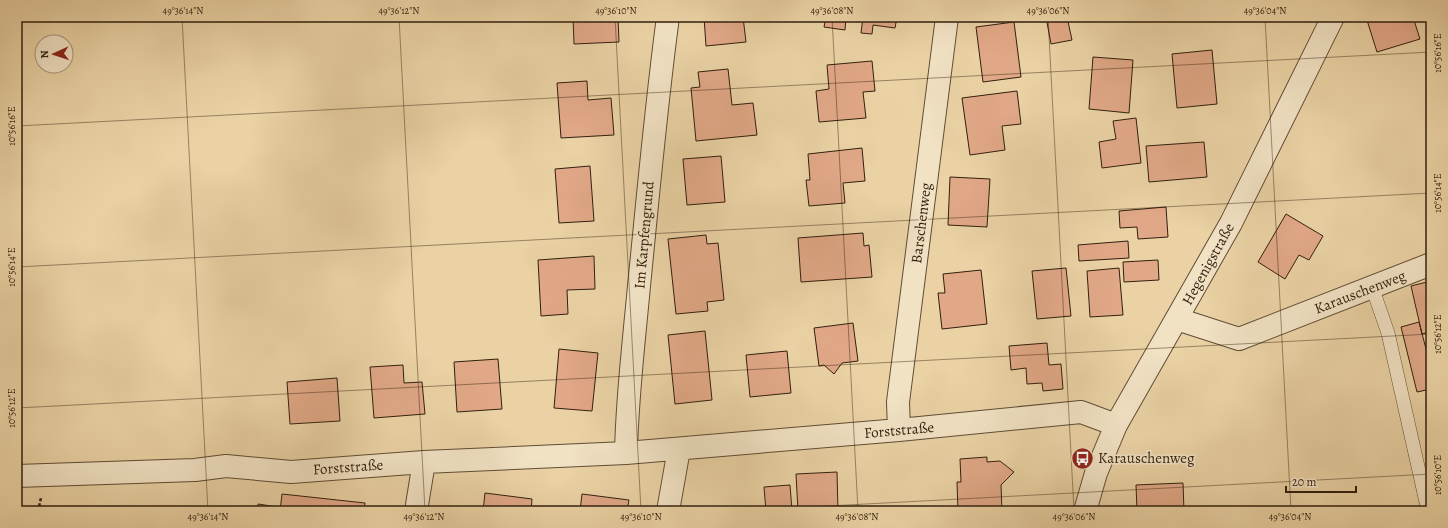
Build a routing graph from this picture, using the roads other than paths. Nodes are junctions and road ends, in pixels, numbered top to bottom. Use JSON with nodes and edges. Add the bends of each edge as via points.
{"nodes":[{"id":1,"x":668,"y":17,"type":"edge"},
{"id":2,"x":947,"y":17,"type":"edge"},
{"id":3,"x":1333,"y":17,"type":"edge"},
{"id":4,"x":1431,"y":264,"type":"edge"},
{"id":5,"x":1372,"y":287,"type":"junction"},
{"id":6,"x":1177,"y":319,"type":"junction"},
{"id":7,"x":1116,"y":425,"type":"junction"},
{"id":8,"x":899,"y":430,"type":"junction"},
{"id":9,"x":679,"y":449,"type":"junction"},
{"id":10,"x":626,"y":453,"type":"junction"},
{"id":11,"x":424,"y":462,"type":"junction"},
{"id":12,"x":17,"y":476,"type":"edge"},
{"id":13,"x":416,"y":511,"type":"edge"},
{"id":14,"x":668,"y":511,"type":"edge"},
{"id":15,"x":1085,"y":511,"type":"edge"},
{"id":16,"x":1428,"y":511,"type":"edge"}],
"edges":[{"from":1,"to":10,"type":"street","name":"Im Karpfengrund","via":[[658,93],[626,426]]},
{"from":2,"to":8,"type":"street","name":"Barschenweg","via":[[898,402]]},
{"from":3,"to":6,"type":"street","name":"Hegenigstraße","via":[[1232,223]]},
{"from":4,"to":5,"type":"street","name":"Karauschenweg"},
{"from":5,"to":6,"type":"street","name":"Karauschenweg","via":[[1239,339]]},
{"from":5,"to":16,"type":"lane","via":[[1388,333]]},
{"from":6,"to":7,"type":"street","name":"Hegenigstraße"},
{"from":7,"to":8,"type":"street","name":"Forststraße","via":[[1081,412]]},
{"from":7,"to":15,"type":"street","name":"Hegenigstraße","via":[[1096,473]]},
{"from":8,"to":9,"type":"street","name":"Forststraße"},
{"from":9,"to":10,"type":"street","name":"Forststraße"},
{"from":9,"to":14,"type":"street"},
{"from":10,"to":11,"type":"street","name":"Forststraße"},
{"from":11,"to":12,"type":"street","name":"Forststraße","via":[[291,472],[226,466],[195,470]]},
{"from":11,"to":13,"type":"street"}]}
